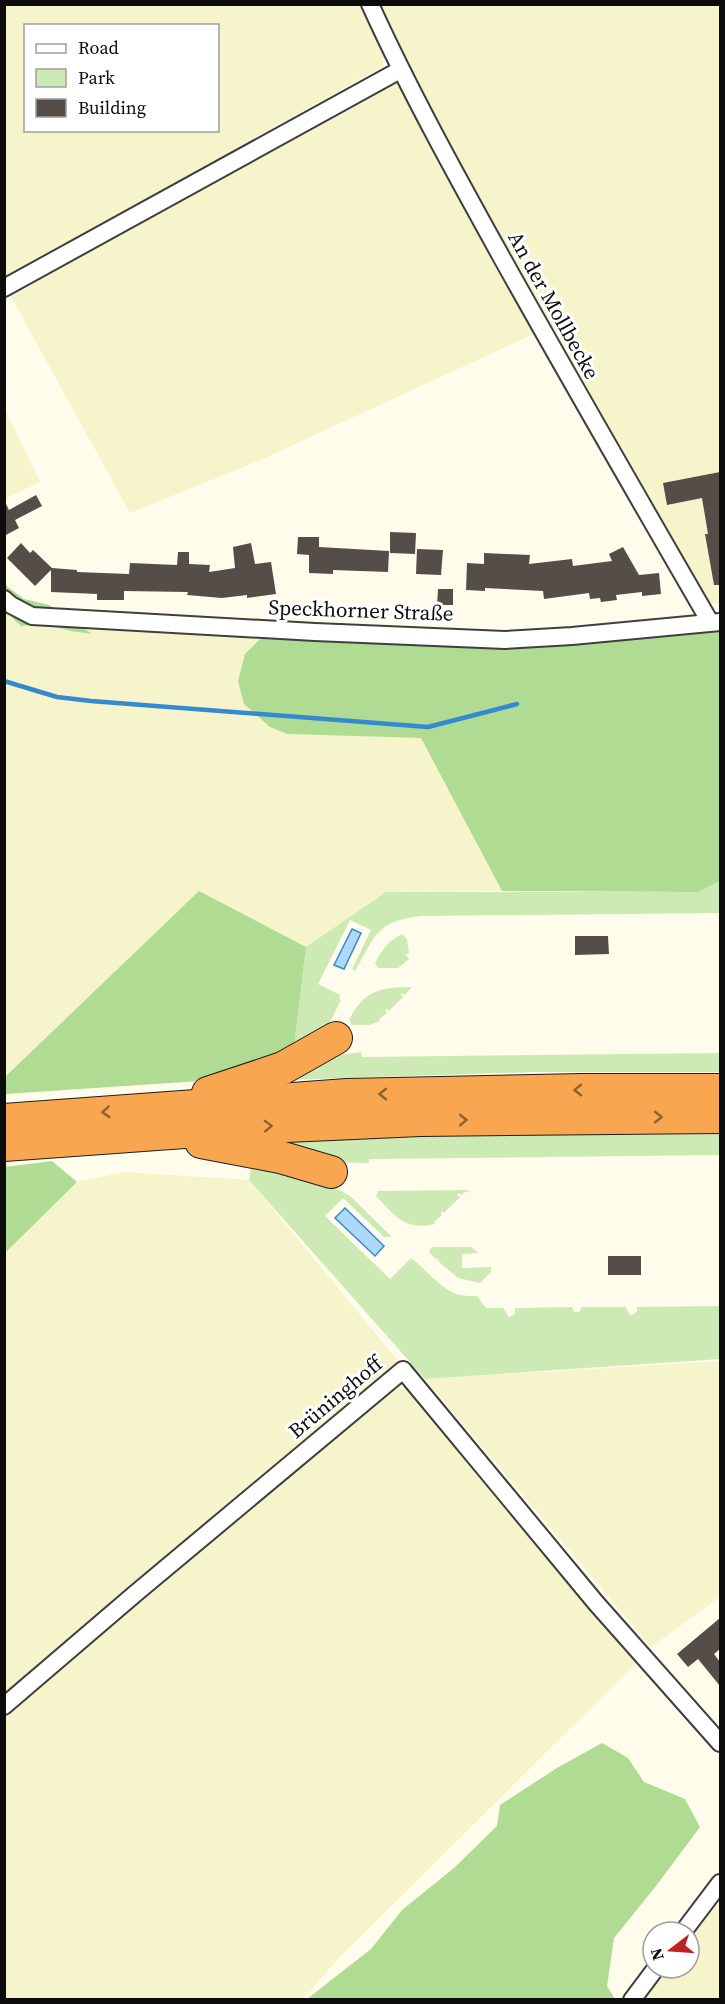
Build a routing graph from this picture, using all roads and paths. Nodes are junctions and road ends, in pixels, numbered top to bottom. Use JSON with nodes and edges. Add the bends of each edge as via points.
{"nodes":[{"id":1,"x":370,"y":4,"type":"edge"},
{"id":2,"x":400,"y":70,"type":"junction"},
{"id":3,"x":4,"y":288,"type":"edge"},
{"id":4,"x":4,"y":599,"type":"edge"},
{"id":5,"x":715,"y":622,"type":"edge"},
{"id":6,"x":336,"y":1038,"type":"dead end"},
{"id":7,"x":720,"y":1090,"type":"edge"},
{"id":8,"x":164,"y":1107,"type":"junction"},
{"id":9,"x":720,"y":1117,"type":"edge"},
{"id":10,"x":4,"y":1120,"type":"edge"},
{"id":11,"x":147,"y":1134,"type":"junction"},
{"id":12,"x":4,"y":1145,"type":"edge"},
{"id":13,"x":331,"y":1172,"type":"dead end"},
{"id":14,"x":4,"y":1706,"type":"edge"},
{"id":15,"x":720,"y":1743,"type":"edge"},
{"id":16,"x":720,"y":1883,"type":"edge"},
{"id":17,"x":692,"y":1920,"type":"edge"},
{"id":18,"x":647,"y":1980,"type":"edge"},
{"id":19,"x":632,"y":2000,"type":"edge"}],
"edges":[{"from":1,"to":2,"type":"street","name":"An der Mollbecke"},
{"from":2,"to":3,"type":"street"},
{"from":2,"to":5,"type":"street","name":"An der Mollbecke","via":[[551,346]]},
{"from":4,"to":5,"type":"street","name":"Speckhorner Straße","via":[[32,616],[505,640]]},
{"from":6,"to":8,"type":"highway","via":[[283,1068]]},
{"from":7,"to":8,"type":"highway","one_way":true,"via":[[347,1095]]},
{"from":8,"to":10,"type":"highway","one_way":true},
{"from":11,"to":9,"type":"highway","one_way":true,"via":[[420,1120]]},
{"from":11,"to":12,"type":"highway"},
{"from":11,"to":13,"type":"highway","via":[[280,1156]]},
{"from":14,"to":15,"type":"street","name":"Brüninghoff","via":[[403,1370],[596,1603]]},
{"from":16,"to":17,"type":"street"},
{"from":18,"to":19,"type":"street"}]}
